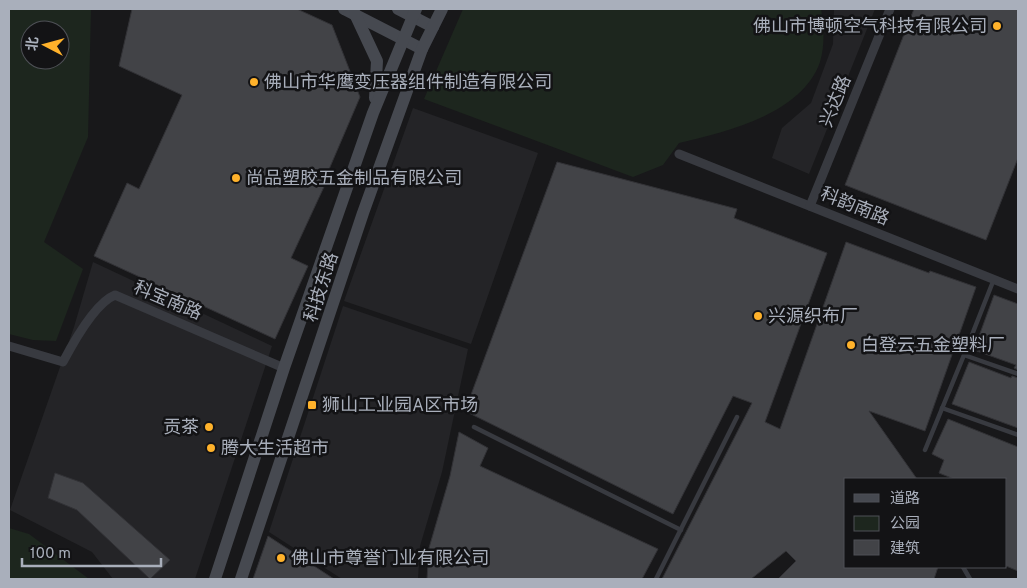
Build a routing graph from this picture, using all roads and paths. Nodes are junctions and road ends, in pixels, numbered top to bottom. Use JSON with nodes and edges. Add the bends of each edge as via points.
{"nodes":[{"id":1,"x":344,"y":9,"type":"edge"},
{"id":2,"x":398,"y":9,"type":"edge"},
{"id":3,"x":442,"y":9,"type":"edge"},
{"id":4,"x":890,"y":9,"type":"edge"},
{"id":5,"x":415,"y":12,"type":"edge"},
{"id":6,"x":356,"y":14,"type":"junction"},
{"id":7,"x":433,"y":27,"type":"junction"},
{"id":8,"x":403,"y":40,"type":"junction"},
{"id":9,"x":422,"y":49,"type":"junction"},
{"id":10,"x":373,"y":113,"type":"junction"},
{"id":11,"x":679,"y":154,"type":"dead end"},
{"id":12,"x":810,"y":206,"type":"junction"},
{"id":13,"x":994,"y":279,"type":"junction"},
{"id":14,"x":1018,"y":289,"type":"edge"},
{"id":15,"x":9,"y":346,"type":"edge"},
{"id":16,"x":964,"y":355,"type":"junction"},
{"id":17,"x":284,"y":368,"type":"junction"},
{"id":18,"x":1018,"y":374,"type":"edge"},
{"id":19,"x":942,"y":408,"type":"junction"},
{"id":20,"x":737,"y":417,"type":"dead end"},
{"id":21,"x":474,"y":427,"type":"dead end"},
{"id":22,"x":1018,"y":435,"type":"edge"},
{"id":23,"x":925,"y":450,"type":"dead end"},
{"id":24,"x":681,"y":530,"type":"junction"},
{"id":25,"x":964,"y":568,"type":"edge"},
{"id":26,"x":216,"y":579,"type":"edge"},
{"id":27,"x":242,"y":579,"type":"edge"},
{"id":28,"x":656,"y":579,"type":"edge"},
{"id":29,"x":970,"y":579,"type":"edge"}],
"edges":[{"from":1,"to":6,"type":"main road"},
{"from":2,"to":5,"type":"main road"},
{"from":3,"to":7,"type":"main road","name":"科技东路"},
{"from":4,"to":12,"type":"street","name":"兴达路"},
{"from":5,"to":7,"type":"main road"},
{"from":5,"to":8,"type":"main road"},
{"from":6,"to":8,"type":"main road"},
{"from":6,"to":10,"type":"main road","via":[[377,61]]},
{"from":7,"to":9,"type":"main road","name":"科技东路"},
{"from":8,"to":9,"type":"main road"},
{"from":8,"to":10,"type":"main road"},
{"from":9,"to":27,"type":"main road","name":"科技东路","via":[[363,213]]},
{"from":10,"to":17,"type":"main road","name":"科技东路"},
{"from":11,"to":12,"type":"street","name":"科韵南路"},
{"from":12,"to":13,"type":"street","name":"科韵南路"},
{"from":13,"to":14,"type":"street","name":"科韵南路"},
{"from":13,"to":16,"type":"lane"},
{"from":15,"to":17,"type":"street","name":"科宝南路","via":[[63,362],[107,298],[115,296]]},
{"from":16,"to":18,"type":"lane"},
{"from":16,"to":19,"type":"lane"},
{"from":17,"to":26,"type":"main road","name":"科技东路"},
{"from":19,"to":22,"type":"lane"},
{"from":19,"to":23,"type":"lane"},
{"from":20,"to":24,"type":"lane"},
{"from":21,"to":24,"type":"lane"},
{"from":24,"to":28,"type":"lane"},
{"from":25,"to":29,"type":"lane"}]}
